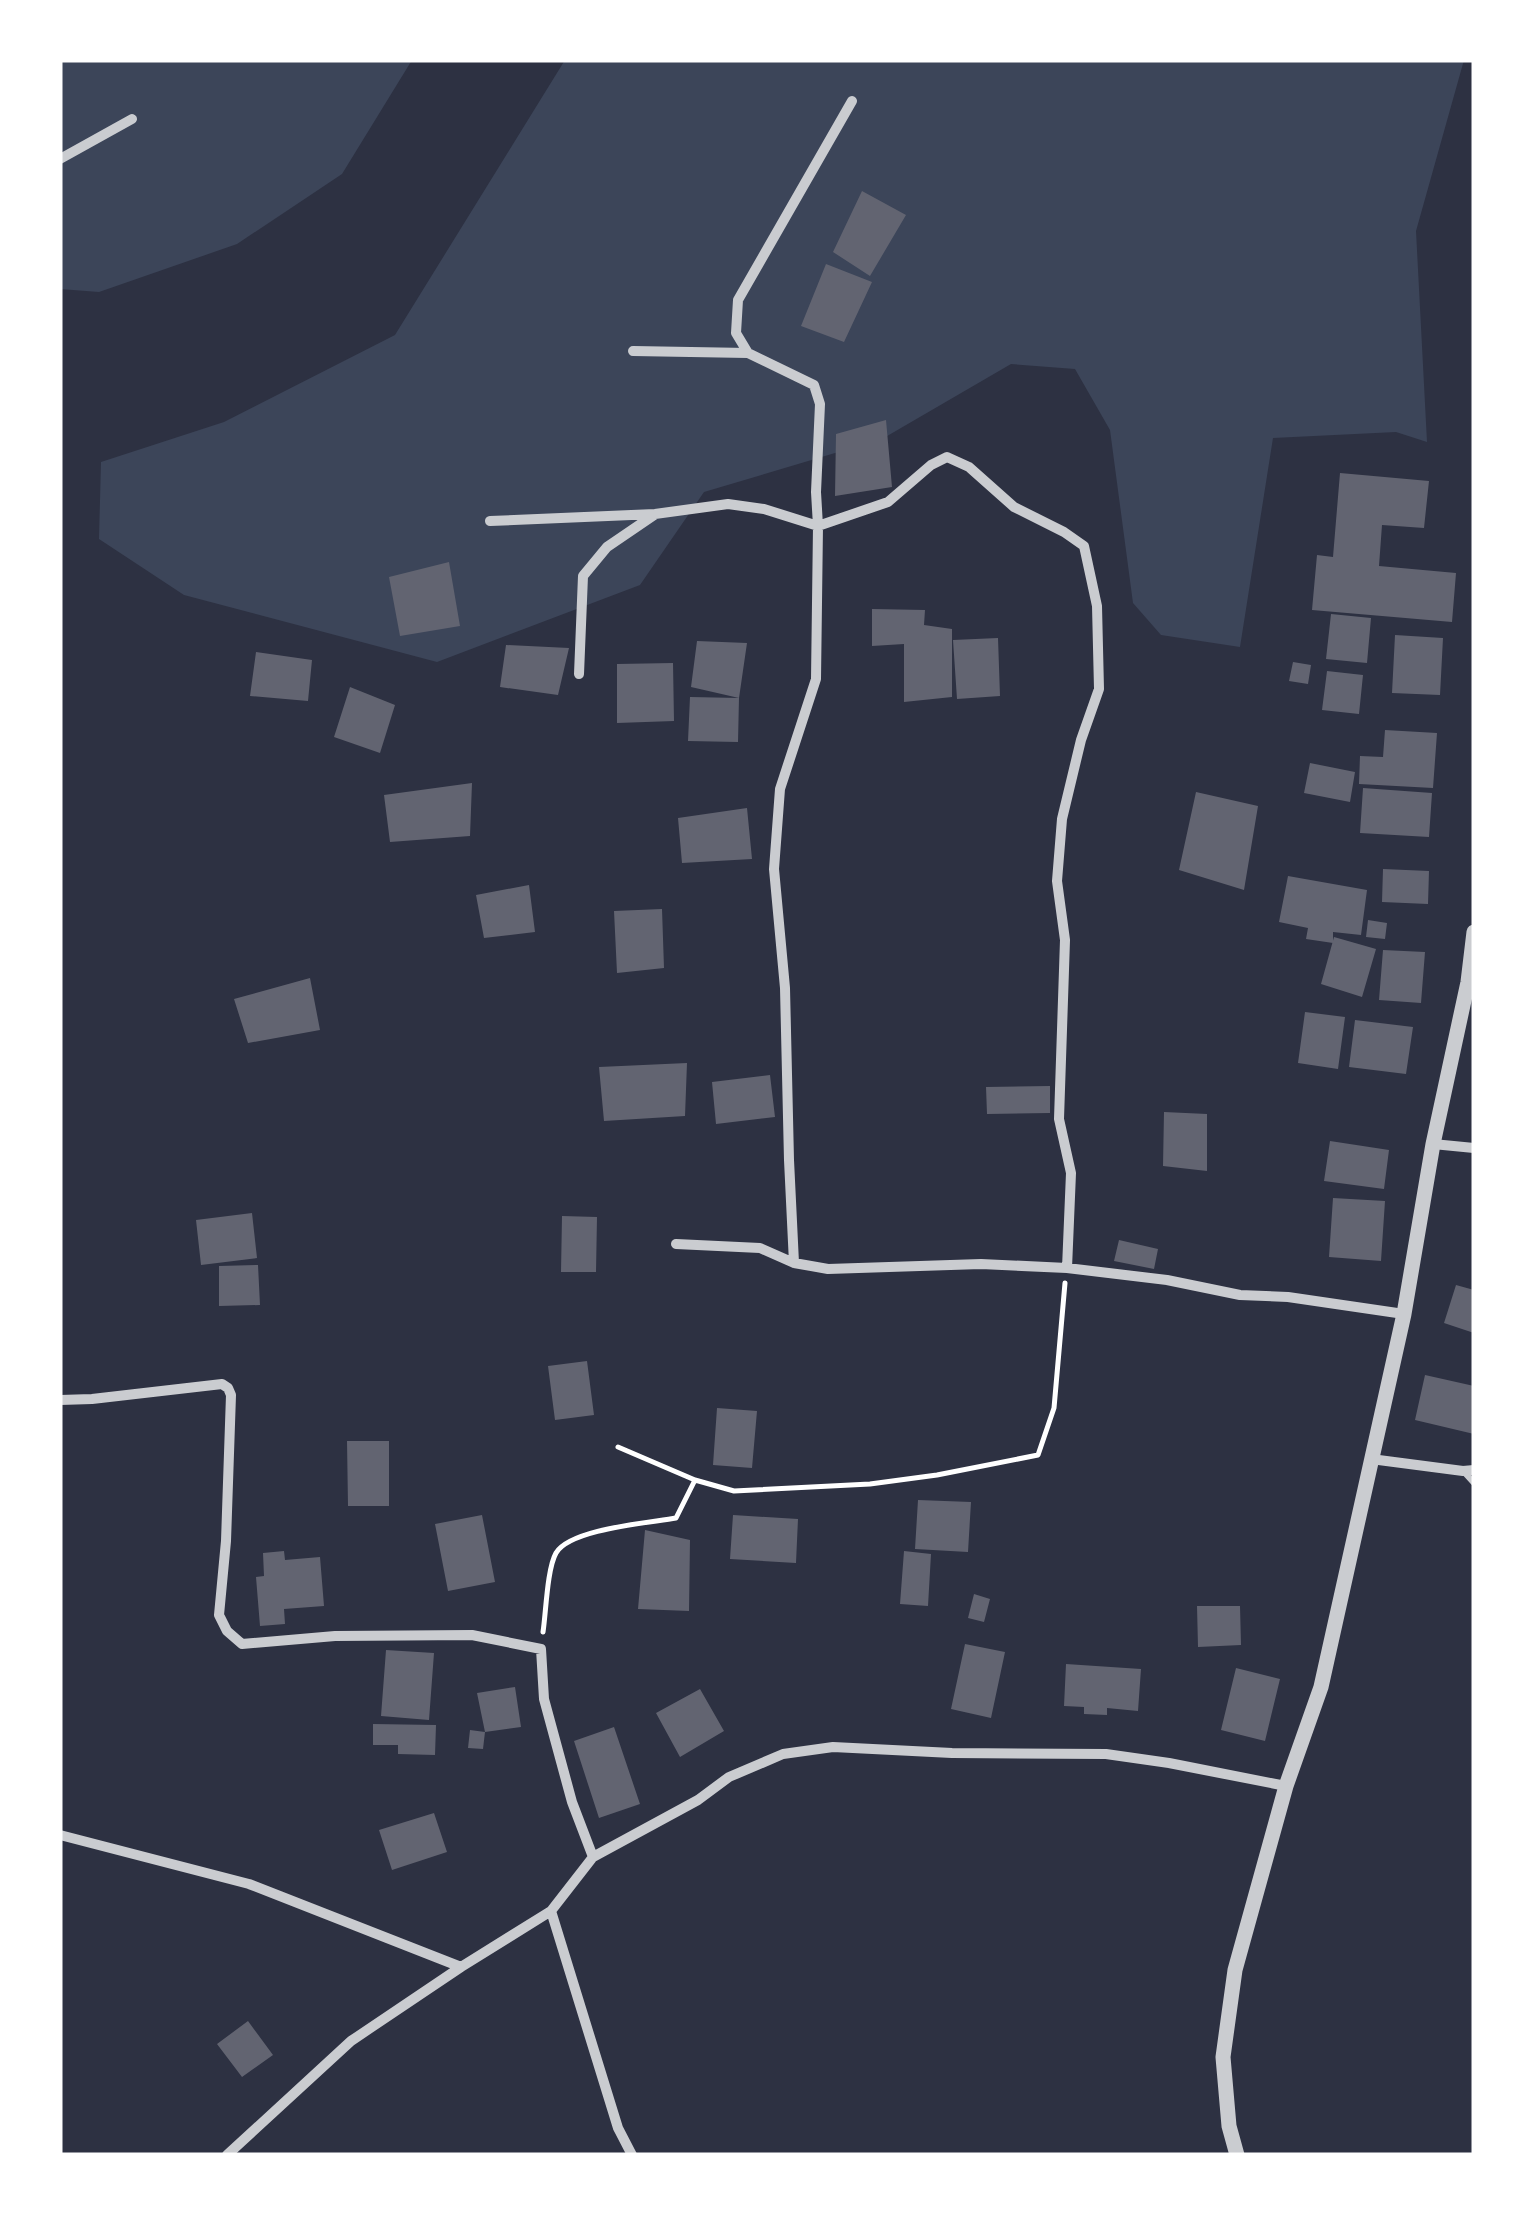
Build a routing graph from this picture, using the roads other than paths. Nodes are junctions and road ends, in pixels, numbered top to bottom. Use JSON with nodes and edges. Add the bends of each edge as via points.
{"nodes":[{"id":1,"x":852,"y":101,"type":"dead end"},
{"id":2,"x":132,"y":119,"type":"dead end"},
{"id":3,"x":60,"y":159,"type":"edge"},
{"id":4,"x":633,"y":351,"type":"dead end"},
{"id":5,"x":748,"y":353,"type":"junction"},
{"id":6,"x":655,"y":514,"type":"junction"},
{"id":7,"x":490,"y":521,"type":"dead end"},
{"id":8,"x":818,"y":526,"type":"junction"},
{"id":9,"x":579,"y":674,"type":"dead end"},
{"id":10,"x":1474,"y":932,"type":"edge"},
{"id":11,"x":1433,"y":1144,"type":"junction"},
{"id":12,"x":1474,"y":1148,"type":"edge"},
{"id":13,"x":676,"y":1244,"type":"dead end"},
{"id":14,"x":794,"y":1263,"type":"junction"},
{"id":15,"x":1066,"y":1268,"type":"junction"},
{"id":16,"x":1404,"y":1314,"type":"junction"},
{"id":17,"x":60,"y":1400,"type":"edge"},
{"id":18,"x":1371,"y":1459,"type":"junction"},
{"id":19,"x":1468,"y":1470,"type":"edge"},
{"id":20,"x":1474,"y":1483,"type":"edge"},
{"id":21,"x":1286,"y":1786,"type":"junction"},
{"id":22,"x":60,"y":1835,"type":"edge"},
{"id":23,"x":593,"y":1857,"type":"junction"},
{"id":24,"x":551,"y":1912,"type":"junction"},
{"id":25,"x":461,"y":1967,"type":"junction"},
{"id":26,"x":227,"y":2155,"type":"edge"},
{"id":27,"x":632,"y":2155,"type":"edge"},
{"id":28,"x":1237,"y":2155,"type":"edge"}],
"edges":[{"from":1,"to":5,"type":"street","via":[[738,300],[736,333]]},
{"from":2,"to":3,"type":"street"},
{"from":4,"to":5,"type":"street"},
{"from":5,"to":8,"type":"street","via":[[814,385],[820,404]]},
{"from":6,"to":7,"type":"street"},
{"from":6,"to":8,"type":"street","via":[[728,504]]},
{"from":6,"to":9,"type":"street","via":[[607,547],[583,576]]},
{"from":8,"to":14,"type":"street","via":[[816,679],[780,788],[774,869]]},
{"from":8,"to":15,"type":"street","via":[[888,502],[930,464],[948,457],[1014,507],[1084,546],[1097,606],[1099,690],[1062,819],[1057,881],[1065,940],[1059,1118],[1071,1173]]},
{"from":10,"to":11,"type":"street"},
{"from":11,"to":12,"type":"street"},
{"from":11,"to":16,"type":"street"},
{"from":13,"to":14,"type":"street","via":[[760,1248]]},
{"from":14,"to":15,"type":"street","via":[[828,1270]]},
{"from":15,"to":16,"type":"street"},
{"from":16,"to":18,"type":"street"},
{"from":17,"to":23,"type":"street","via":[[228,1388],[219,1615],[242,1644],[472,1635],[541,1648],[544,1698]]},
{"from":18,"to":19,"type":"street"},
{"from":18,"to":21,"type":"street","via":[[1321,1687]]},
{"from":19,"to":20,"type":"lane"},
{"from":21,"to":23,"type":"street","via":[[1106,1754],[833,1747],[783,1754],[729,1777]]},
{"from":21,"to":28,"type":"street","via":[[1235,1970],[1223,2057]]},
{"from":22,"to":25,"type":"street","via":[[250,1884]]},
{"from":23,"to":24,"type":"street"},
{"from":24,"to":25,"type":"street"},
{"from":24,"to":27,"type":"street"},
{"from":25,"to":26,"type":"street","via":[[351,2040]]}]}
